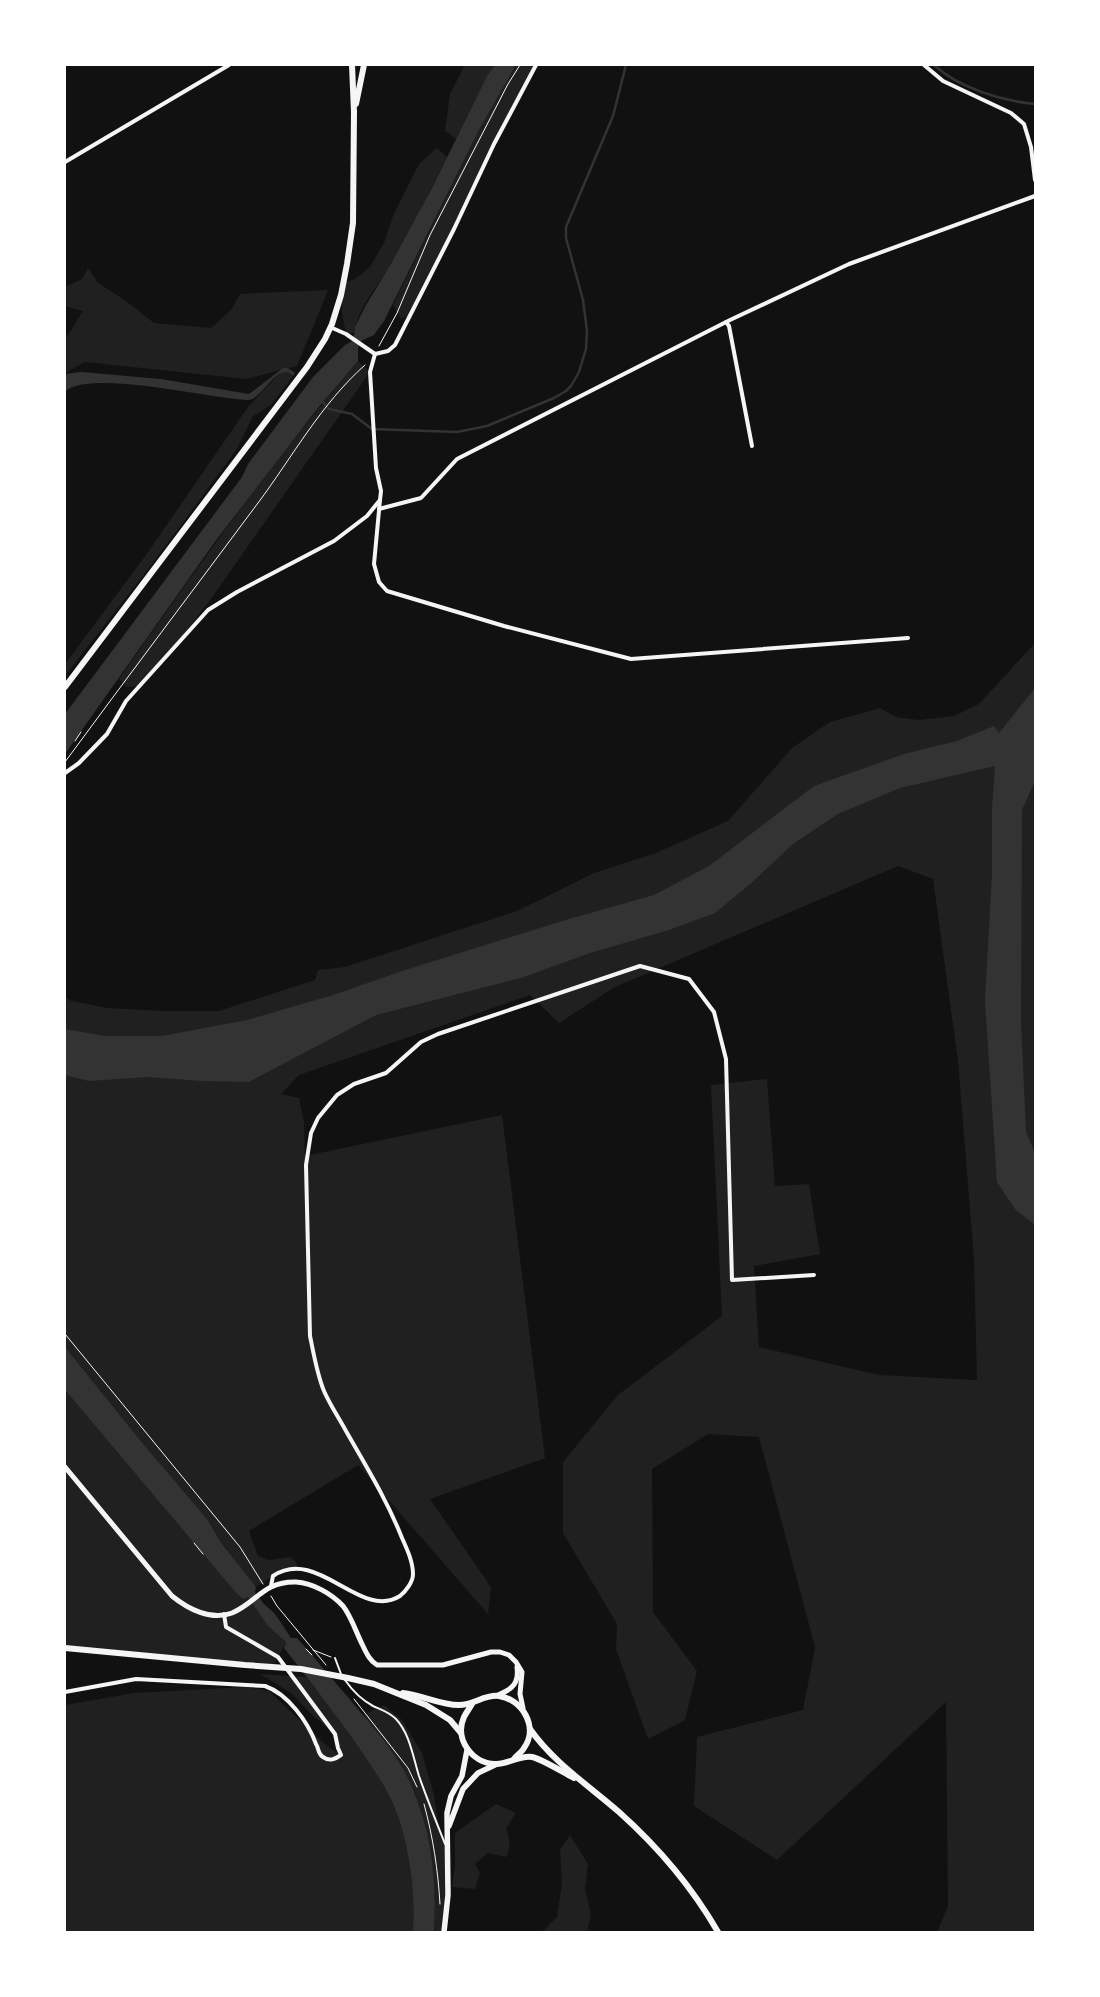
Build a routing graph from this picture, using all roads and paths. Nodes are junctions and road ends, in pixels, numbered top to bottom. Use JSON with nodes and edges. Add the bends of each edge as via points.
{"nodes":[{"id":1,"x":229,"y":65,"type":"edge"},
{"id":2,"x":352,"y":65,"type":"edge"},
{"id":3,"x":364,"y":65,"type":"edge"},
{"id":4,"x":520,"y":65,"type":"edge"},
{"id":5,"x":536,"y":65,"type":"edge"},
{"id":6,"x":924,"y":65,"type":"edge"},
{"id":7,"x":354,"y":112,"type":"junction"},
{"id":8,"x":65,"y":162,"type":"edge"},
{"id":9,"x":1035,"y":180,"type":"edge"},
{"id":10,"x":1035,"y":196,"type":"edge"},
{"id":11,"x":726,"y":322,"type":"junction"},
{"id":12,"x":330,"y":326,"type":"junction"},
{"id":13,"x":375,"y":354,"type":"junction"},
{"id":14,"x":752,"y":446,"type":"dead end"},
{"id":15,"x":380,"y":500,"type":"junction"},
{"id":16,"x":379,"y":509,"type":"junction"},
{"id":17,"x":908,"y":638,"type":"dead end"},
{"id":18,"x":65,"y":687,"type":"edge"},
{"id":19,"x":81,"y":732,"type":"dead end"},
{"id":20,"x":75,"y":741,"type":"dead end"},
{"id":21,"x":65,"y":762,"type":"edge"},
{"id":22,"x":65,"y":773,"type":"edge"},
{"id":23,"x":814,"y":1275,"type":"dead end"},
{"id":24,"x":65,"y":1334,"type":"edge"},
{"id":25,"x":65,"y":1467,"type":"edge"},
{"id":26,"x":194,"y":1543,"type":"dead end"},
{"id":27,"x":203,"y":1554,"type":"dead end"},
{"id":28,"x":267,"y":1589,"type":"junction"},
{"id":29,"x":224,"y":1614,"type":"junction"},
{"id":30,"x":65,"y":1648,"type":"edge"},
{"id":31,"x":306,"y":1649,"type":"dead end"},
{"id":32,"x":313,"y":1650,"type":"junction"},
{"id":33,"x":312,"y":1655,"type":"dead end"},
{"id":34,"x":335,"y":1658,"type":"joint"},
{"id":35,"x":516,"y":1662,"type":"junction"},
{"id":36,"x":330,"y":1671,"type":"dead end"},
{"id":37,"x":65,"y":1692,"type":"edge"},
{"id":38,"x":394,"y":1692,"type":"junction"},
{"id":39,"x":498,"y":1696,"type":"junction"},
{"id":40,"x":352,"y":1697,"type":"dead end"},
{"id":41,"x":472,"y":1704,"type":"junction"},
{"id":42,"x":523,"y":1708,"type":"junction"},
{"id":43,"x":530,"y":1729,"type":"junction"},
{"id":44,"x":461,"y":1733,"type":"junction"},
{"id":45,"x":467,"y":1750,"type":"junction"},
{"id":46,"x":514,"y":1759,"type":"junction"},
{"id":47,"x":497,"y":1764,"type":"junction"},
{"id":48,"x":580,"y":1781,"type":"junction"},
{"id":49,"x":418,"y":1788,"type":"dead end"},
{"id":50,"x":423,"y":1803,"type":"dead end"},
{"id":51,"x":447,"y":1833,"type":"junction"},
{"id":52,"x":447,"y":1850,"type":"junction"},
{"id":53,"x":440,"y":1912,"type":"dead end"},
{"id":54,"x":444,"y":1932,"type":"edge"},
{"id":55,"x":718,"y":1932,"type":"edge"}],
"edges":[{"from":1,"to":8,"type":"street"},
{"from":2,"to":7,"type":"main road"},
{"from":3,"to":7,"type":"main road"},
{"from":4,"to":13,"type":"path","via":[[430,235],[397,313]]},
{"from":5,"to":13,"type":"street","via":[[395,345],[388,351]]},
{"from":6,"to":9,"type":"street","via":[[943,81],[1011,113],[1024,124]]},
{"from":7,"to":12,"type":"main road","via":[[353,223],[341,295]]},
{"from":10,"to":11,"type":"street","via":[[849,264]]},
{"from":11,"to":14,"type":"street"},
{"from":11,"to":16,"type":"street","via":[[457,459],[421,498]]},
{"from":12,"to":13,"type":"street"},
{"from":12,"to":18,"type":"main road","via":[[326,339],[307,368]]},
{"from":13,"to":15,"type":"street","via":[[370,372]]},
{"from":13,"to":21,"type":"path","via":[[322,410],[260,501]]},
{"from":15,"to":16,"type":"street"},
{"from":15,"to":22,"type":"street","via":[[367,516],[334,542],[208,610],[126,701],[107,734]]},
{"from":16,"to":17,"type":"street","via":[[374,564],[379,582],[387,591],[631,659]]},
{"from":19,"to":20,"type":"path"},
{"from":23,"to":28,"type":"street","via":[[732,1280],[726,1059],[714,1012],[689,979],[640,966],[421,1042],[386,1073],[354,1084],[338,1095],[318,1118],[311,1133],[306,1164],[310,1336],[316,1364],[324,1392],[392,1512],[414,1575],[404,1592],[385,1601],[359,1596],[320,1574],[303,1570],[282,1570],[273,1576]]},
{"from":24,"to":28,"type":"path","via":[[240,1546]]},
{"from":25,"to":29,"type":"street","via":[[172,1596],[199,1612]]},
{"from":26,"to":27,"type":"path"},
{"from":28,"to":29,"type":"street","via":[[231,1614]]},
{"from":28,"to":32,"type":"path"},
{"from":28,"to":35,"type":"street","via":[[296,1582],[330,1595],[344,1607],[369,1659],[377,1665],[443,1665],[491,1652],[509,1655]]},
{"from":29,"to":37,"type":"street","via":[[226,1627],[278,1657],[335,1734],[341,1755],[333,1760],[324,1758],[294,1708],[280,1694],[265,1686],[136,1679]]},
{"from":30,"to":38,"type":"main road","via":[[301,1669],[374,1684]]},
{"from":31,"to":33,"type":"path"},
{"from":32,"to":34,"type":"path"},
{"from":32,"to":36,"type":"path"},
{"from":34,"to":52,"type":"lane","via":[[338,1670],[352,1689],[372,1705],[386,1710],[397,1720],[409,1740]]},
{"from":35,"to":39,"type":"street","via":[[516,1684]]},
{"from":35,"to":42,"type":"street","via":[[522,1672],[520,1694]]},
{"from":38,"to":41,"type":"main road","via":[[446,1704]]},
{"from":38,"to":44,"type":"main road","via":[[426,1705],[450,1720]]},
{"from":39,"to":41,"type":"main road","via":[[486,1697]]},
{"from":39,"to":42,"type":"main road"},
{"from":40,"to":49,"type":"path","via":[[408,1768]]},
{"from":41,"to":44,"type":"main road","via":[[463,1718]]},
{"from":42,"to":43,"type":"main road"},
{"from":43,"to":46,"type":"main road","via":[[525,1748]]},
{"from":43,"to":48,"type":"main road"},
{"from":44,"to":45,"type":"main road"},
{"from":45,"to":47,"type":"main road","via":[[478,1759]]},
{"from":45,"to":51,"type":"main road","via":[[462,1776],[449,1804]]},
{"from":46,"to":47,"type":"main road"},
{"from":46,"to":48,"type":"main road","via":[[533,1757]]},
{"from":47,"to":51,"type":"main road","via":[[478,1773],[463,1789]]},
{"from":48,"to":55,"type":"main road","via":[[661,1853]]},
{"from":50,"to":53,"type":"path","via":[[437,1866]]},
{"from":51,"to":52,"type":"main road"},
{"from":52,"to":54,"type":"main road","via":[[448,1896]]}]}
